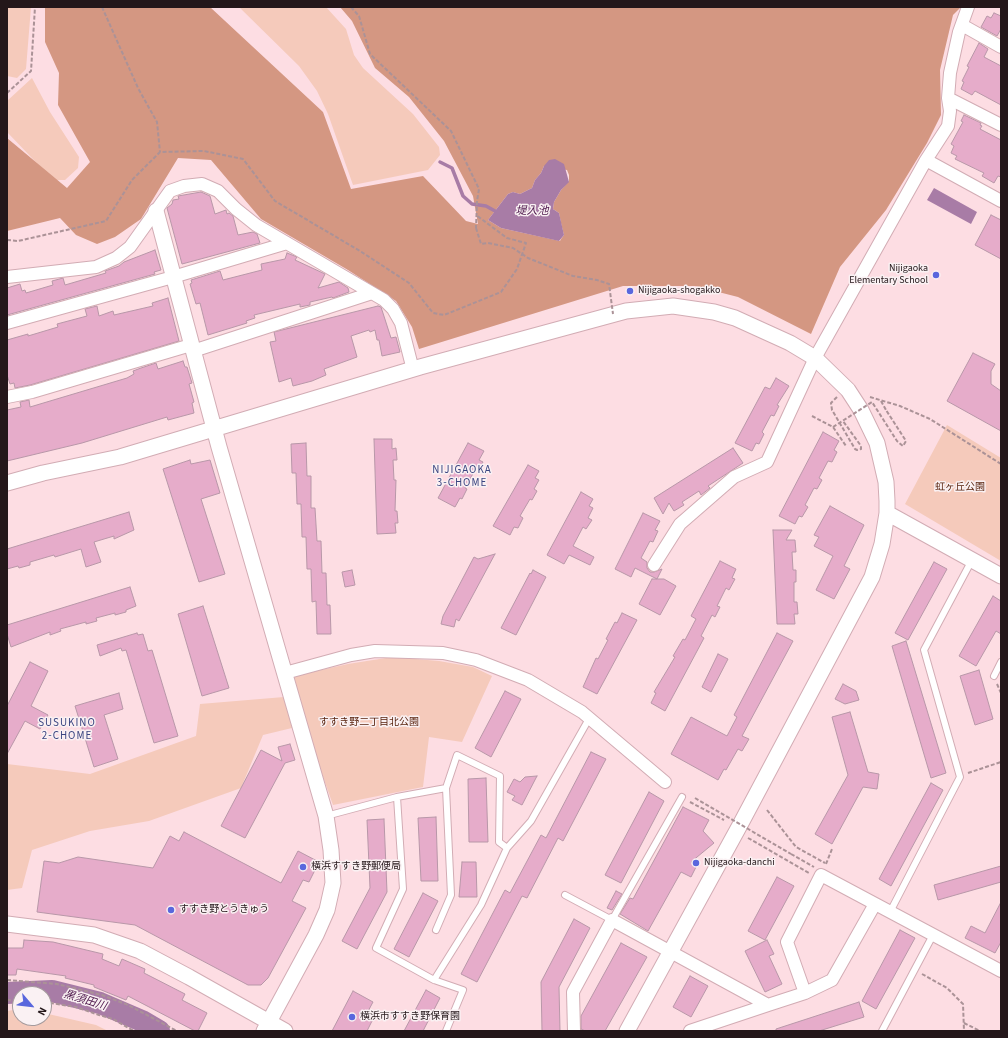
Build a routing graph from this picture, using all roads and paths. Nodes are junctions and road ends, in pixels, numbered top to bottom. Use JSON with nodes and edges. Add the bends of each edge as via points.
{"nodes":[{"id":1,"x":35,"y":7,"type":"edge"},
{"id":2,"x":102,"y":7,"type":"edge"},
{"id":3,"x":352,"y":7,"type":"edge"},
{"id":4,"x":968,"y":7,"type":"edge"},
{"id":5,"x":962,"y":25,"type":"junction"},
{"id":6,"x":1001,"y":47,"type":"edge"},
{"id":7,"x":7,"y":93,"type":"edge"},
{"id":8,"x":948,"y":98,"type":"junction"},
{"id":9,"x":1001,"y":125,"type":"edge"},
{"id":10,"x":160,"y":152,"type":"junction"},
{"id":11,"x":926,"y":160,"type":"junction"},
{"id":12,"x":1001,"y":201,"type":"edge"},
{"id":13,"x":156,"y":211,"type":"junction"},
{"id":14,"x":476,"y":215,"type":"junction"},
{"id":15,"x":7,"y":240,"type":"edge"},
{"id":16,"x":287,"y":243,"type":"junction"},
{"id":17,"x":7,"y":277,"type":"edge"},
{"id":18,"x":174,"y":277,"type":"junction"},
{"id":19,"x":372,"y":293,"type":"junction"},
{"id":20,"x":613,"y":314,"type":"junction"},
{"id":21,"x":7,"y":323,"type":"edge"},
{"id":22,"x":192,"y":348,"type":"junction"},
{"id":23,"x":816,"y":358,"type":"junction"},
{"id":24,"x":413,"y":370,"type":"junction"},
{"id":25,"x":868,"y":396,"type":"dead end"},
{"id":26,"x":7,"y":397,"type":"edge"},
{"id":27,"x":881,"y":401,"type":"junction"},
{"id":28,"x":832,"y":410,"type":"dead end"},
{"id":29,"x":812,"y":416,"type":"dead end"},
{"id":30,"x":843,"y":420,"type":"junction"},
{"id":31,"x":832,"y":427,"type":"junction"},
{"id":32,"x":215,"y":428,"type":"junction"},
{"id":33,"x":846,"y":446,"type":"dead end"},
{"id":34,"x":1001,"y":464,"type":"edge"},
{"id":35,"x":7,"y":483,"type":"edge"},
{"id":36,"x":888,"y":514,"type":"junction"},
{"id":37,"x":972,"y":560,"type":"junction"},
{"id":38,"x":654,"y":565,"type":"dead end"},
{"id":39,"x":1001,"y":576,"type":"edge"},
{"id":40,"x":1001,"y":662,"type":"edge"},
{"id":41,"x":285,"y":673,"type":"junction"},
{"id":42,"x":994,"y":676,"type":"dead end"},
{"id":43,"x":590,"y":717,"type":"junction"},
{"id":44,"x":1001,"y":762,"type":"edge"},
{"id":45,"x":960,"y":777,"type":"junction"},
{"id":46,"x":665,"y":782,"type":"dead end"},
{"id":47,"x":446,"y":788,"type":"junction"},
{"id":48,"x":397,"y":797,"type":"junction"},
{"id":49,"x":682,"y":797,"type":"joint"},
{"id":50,"x":695,"y":798,"type":"dead end"},
{"id":51,"x":767,"y":810,"type":"dead end"},
{"id":52,"x":326,"y":816,"type":"junction"},
{"id":53,"x":724,"y":820,"type":"dead end"},
{"id":54,"x":736,"y":832,"type":"junction"},
{"id":55,"x":507,"y":848,"type":"junction"},
{"id":56,"x":832,"y":849,"type":"dead end"},
{"id":57,"x":824,"y":869,"type":"junction"},
{"id":58,"x":565,"y":895,"type":"dead end"},
{"id":59,"x":875,"y":904,"type":"junction"},
{"id":60,"x":890,"y":912,"type":"junction"},
{"id":61,"x":612,"y":920,"type":"junction"},
{"id":62,"x":7,"y":924,"type":"edge"},
{"id":63,"x":436,"y":930,"type":"dead end"},
{"id":64,"x":934,"y":935,"type":"junction"},
{"id":65,"x":670,"y":950,"type":"junction"},
{"id":66,"x":915,"y":970,"type":"junction"},
{"id":67,"x":1001,"y":971,"type":"edge"},
{"id":68,"x":7,"y":980,"type":"edge"},
{"id":69,"x":434,"y":980,"type":"junction"},
{"id":70,"x":805,"y":993,"type":"junction"},
{"id":71,"x":52,"y":1003,"type":"edge"},
{"id":72,"x":768,"y":1005,"type":"junction"},
{"id":73,"x":964,"y":1023,"type":"junction"},
{"id":74,"x":267,"y":1027,"type":"edge"},
{"id":75,"x":630,"y":1030,"type":"edge"},
{"id":76,"x":134,"y":1031,"type":"edge"},
{"id":77,"x":177,"y":1031,"type":"edge"},
{"id":78,"x":285,"y":1031,"type":"edge"},
{"id":79,"x":446,"y":1031,"type":"edge"},
{"id":80,"x":574,"y":1031,"type":"edge"},
{"id":81,"x":690,"y":1031,"type":"edge"},
{"id":82,"x":882,"y":1031,"type":"edge"},
{"id":83,"x":964,"y":1031,"type":"edge"},
{"id":84,"x":980,"y":1031,"type":"edge"}],
"edges":[{"from":1,"to":7,"type":"path","via":[[31,71]]},
{"from":2,"to":10,"type":"path","via":[[138,88],[157,122]]},
{"from":3,"to":14,"type":"path","via":[[359,16],[370,54],[451,131],[479,188]]},
{"from":4,"to":5,"type":"street"},
{"from":5,"to":6,"type":"street"},
{"from":5,"to":8,"type":"street","via":[[950,73]]},
{"from":8,"to":9,"type":"street"},
{"from":8,"to":11,"type":"street","via":[[948,126]]},
{"from":10,"to":14,"type":"path","via":[[204,151],[243,159],[276,201],[409,283],[433,313],[438,314],[444,315],[501,292],[517,269],[526,243],[506,238]]},
{"from":10,"to":15,"type":"path","via":[[132,180],[106,221],[18,241]]},
{"from":11,"to":12,"type":"street"},
{"from":11,"to":23,"type":"street"},
{"from":13,"to":16,"type":"street","via":[[170,191],[202,184],[218,191],[256,225]]},
{"from":13,"to":17,"type":"street","via":[[130,247],[116,258],[96,267]]},
{"from":13,"to":18,"type":"street"},
{"from":14,"to":20,"type":"path","bridge":true,"via":[[476,228],[481,244],[513,248],[528,258],[574,276],[609,284]]},
{"from":16,"to":18,"type":"street"},
{"from":16,"to":19,"type":"street"},
{"from":18,"to":21,"type":"street"},
{"from":18,"to":22,"type":"street"},
{"from":19,"to":22,"type":"street"},
{"from":19,"to":24,"type":"street","via":[[394,310],[401,323]]},
{"from":20,"to":23,"type":"street","via":[[673,306],[714,312],[735,318]]},
{"from":20,"to":24,"type":"street"},
{"from":22,"to":26,"type":"street"},
{"from":22,"to":32,"type":"street"},
{"from":23,"to":36,"type":"street","via":[[848,390],[877,443],[886,482]]},
{"from":23,"to":38,"type":"street","via":[[767,462],[734,477],[680,524]]},
{"from":24,"to":32,"type":"street"},
{"from":25,"to":27,"type":"path"},
{"from":27,"to":30,"type":"path","bridge":true,"via":[[906,441],[903,446],[897,441],[872,402]]},
{"from":27,"to":34,"type":"path","via":[[930,419]]},
{"from":28,"to":30,"type":"path","via":[[855,448],[861,449]]},
{"from":29,"to":31,"type":"path"},
{"from":30,"to":31,"type":"path","bridge":true},
{"from":31,"to":33,"type":"path"},
{"from":32,"to":35,"type":"street","via":[[120,457]]},
{"from":32,"to":41,"type":"street"},
{"from":36,"to":37,"type":"street"},
{"from":36,"to":54,"type":"street","via":[[872,577]]},
{"from":37,"to":39,"type":"street"},
{"from":37,"to":45,"type":"lane","via":[[924,650]]},
{"from":40,"to":42,"type":"lane"},
{"from":41,"to":43,"type":"street","via":[[375,651],[443,652],[476,660],[528,680]]},
{"from":41,"to":52,"type":"street"},
{"from":43,"to":46,"type":"street"},
{"from":43,"to":55,"type":"lane","via":[[531,821]]},
{"from":44,"to":45,"type":"path"},
{"from":45,"to":60,"type":"lane"},
{"from":47,"to":48,"type":"lane"},
{"from":47,"to":55,"type":"lane","via":[[457,755],[500,776],[499,842]]},
{"from":47,"to":63,"type":"lane","via":[[451,895]]},
{"from":48,"to":52,"type":"lane"},
{"from":48,"to":69,"type":"lane","via":[[403,889],[376,948]]},
{"from":49,"to":53,"type":"path"},
{"from":49,"to":61,"type":"lane"},
{"from":50,"to":57,"type":"path","bridge":true,"via":[[814,867]]},
{"from":51,"to":57,"type":"path","via":[[796,847]]},
{"from":52,"to":74,"type":"street","via":[[333,883],[327,910]]},
{"from":54,"to":57,"type":"path","via":[[811,874]]},
{"from":54,"to":65,"type":"street"},
{"from":55,"to":69,"type":"lane","via":[[481,905]]},
{"from":56,"to":57,"type":"path"},
{"from":57,"to":59,"type":"street"},
{"from":57,"to":70,"type":"street","via":[[787,942]]},
{"from":58,"to":61,"type":"lane"},
{"from":59,"to":60,"type":"street"},
{"from":59,"to":70,"type":"street","via":[[832,980]]},
{"from":60,"to":64,"type":"street"},
{"from":61,"to":65,"type":"street"},
{"from":61,"to":80,"type":"street","via":[[573,992]]},
{"from":62,"to":74,"type":"street","via":[[94,935],[140,952],[189,977]]},
{"from":64,"to":66,"type":"lane"},
{"from":64,"to":67,"type":"street"},
{"from":65,"to":72,"type":"street"},
{"from":65,"to":75,"type":"street"},
{"from":66,"to":73,"type":"path","via":[[947,988],[964,1004]]},
{"from":66,"to":82,"type":"lane"},
{"from":68,"to":77,"type":"path","via":[[57,984],[102,995],[128,1005]]},
{"from":69,"to":79,"type":"lane","via":[[463,990]]},
{"from":70,"to":72,"type":"street"},
{"from":71,"to":76,"type":"path","via":[[76,1007],[113,1019]]},
{"from":72,"to":81,"type":"street"},
{"from":73,"to":83,"type":"path"},
{"from":73,"to":84,"type":"path"},
{"from":74,"to":78,"type":"street"}]}
